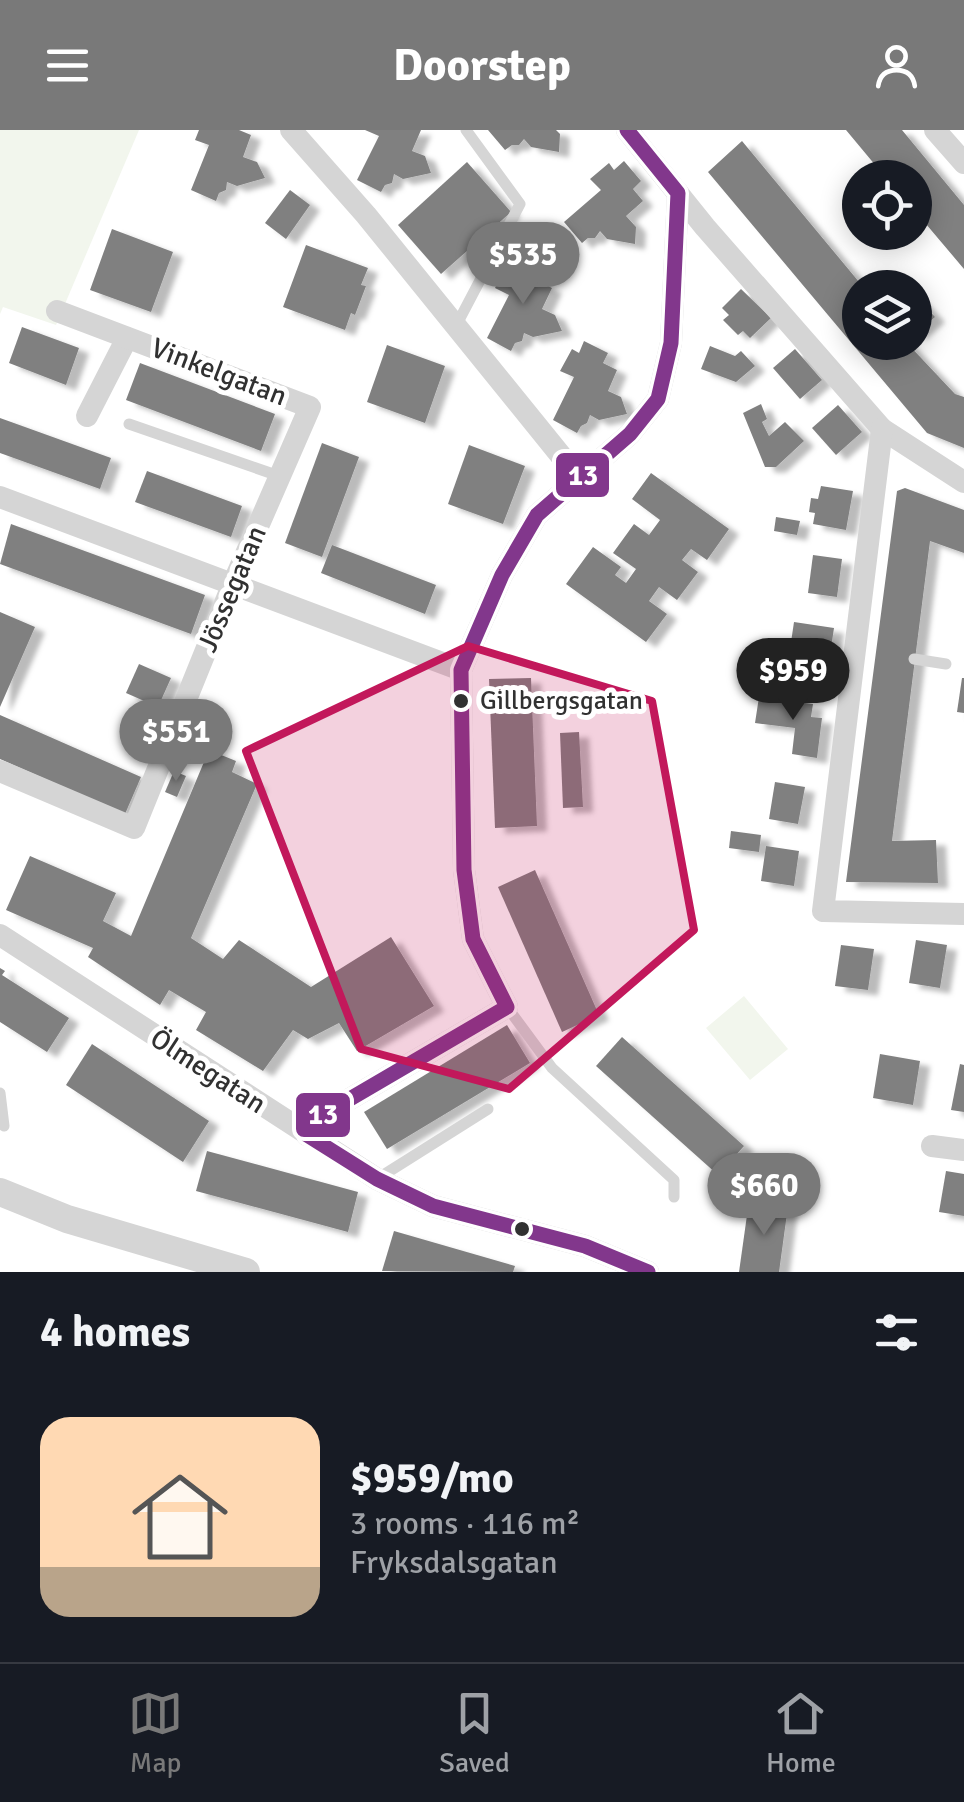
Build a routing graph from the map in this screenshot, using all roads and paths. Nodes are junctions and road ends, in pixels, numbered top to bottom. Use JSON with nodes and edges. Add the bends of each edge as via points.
{"nodes":[{"id":1,"x":291,"y":130,"type":"edge"},
{"id":2,"x":466,"y":130,"type":"edge"},
{"id":3,"x":627,"y":130,"type":"edge"},
{"id":4,"x":935,"y":130,"type":"edge"},
{"id":5,"x":964,"y":163,"type":"edge"},
{"id":6,"x":678,"y":193,"type":"junction"},
{"id":7,"x":57,"y":311,"type":"dead end"},
{"id":8,"x":456,"y":326,"type":"junction"},
{"id":9,"x":128,"y":338,"type":"junction"},
{"id":10,"x":310,"y":406,"type":"joint"},
{"id":11,"x":86,"y":416,"type":"dead end"},
{"id":12,"x":129,"y":424,"type":"dead end"},
{"id":13,"x":882,"y":429,"type":"junction"},
{"id":14,"x":280,"y":476,"type":"junction"},
{"id":15,"x":579,"y":478,"type":"junction"},
{"id":16,"x":964,"y":482,"type":"edge"},
{"id":17,"x":0,"y":498,"type":"edge"},
{"id":18,"x":232,"y":586,"type":"junction"},
{"id":19,"x":914,"y":659,"type":"dead end"},
{"id":20,"x":946,"y":664,"type":"dead end"},
{"id":21,"x":461,"y":670,"type":"junction"},
{"id":22,"x":0,"y":770,"type":"edge"},
{"id":23,"x":964,"y":914,"type":"edge"},
{"id":24,"x":0,"y":935,"type":"edge"},
{"id":25,"x":507,"y":1007,"type":"junction"},
{"id":26,"x":0,"y":1093,"type":"edge"},
{"id":27,"x":488,"y":1109,"type":"dead end"},
{"id":28,"x":4,"y":1126,"type":"dead end"},
{"id":29,"x":308,"y":1134,"type":"junction"},
{"id":30,"x":932,"y":1146,"type":"dead end"},
{"id":31,"x":964,"y":1150,"type":"edge"},
{"id":32,"x":377,"y":1180,"type":"junction"},
{"id":33,"x":0,"y":1192,"type":"edge"},
{"id":34,"x":674,"y":1197,"type":"dead end"},
{"id":35,"x":246,"y":1272,"type":"edge"},
{"id":36,"x":648,"y":1272,"type":"edge"}],
"edges":[{"from":1,"to":8,"type":"street"},
{"from":2,"to":8,"type":"lane","via":[[520,204]]},
{"from":3,"to":6,"type":"street"},
{"from":4,"to":5,"type":"street"},
{"from":6,"to":13,"type":"street"},
{"from":6,"to":15,"type":"street","via":[[671,342],[658,399]]},
{"from":7,"to":9,"type":"street","name":"Vinkelgatan"},
{"from":8,"to":15,"type":"street"},
{"from":9,"to":10,"type":"street","name":"Vinkelgatan"},
{"from":9,"to":11,"type":"street","name":"Vinkelgatan"},
{"from":10,"to":14,"type":"street","name":"Jössegatan"},
{"from":12,"to":14,"type":"lane"},
{"from":13,"to":16,"type":"street"},
{"from":13,"to":23,"type":"street","via":[[865,651],[823,911]]},
{"from":14,"to":18,"type":"street","name":"Jössegatan"},
{"from":15,"to":21,"type":"street","via":[[537,515],[502,575]]},
{"from":17,"to":18,"type":"street"},
{"from":18,"to":21,"type":"street"},
{"from":18,"to":22,"type":"street","name":"Jössegatan","via":[[134,828]]},
{"from":19,"to":20,"type":"lane"},
{"from":21,"to":25,"type":"street","via":[[464,870],[473,939]]},
{"from":24,"to":29,"type":"street","name":"Ölmegatan"},
{"from":25,"to":29,"type":"street","via":[[319,1117]]},
{"from":25,"to":34,"type":"lane","via":[[552,1068],[674,1180]]},
{"from":26,"to":28,"type":"lane"},
{"from":27,"to":32,"type":"lane"},
{"from":29,"to":32,"type":"street","name":"Ölmegatan"},
{"from":30,"to":31,"type":"street"},
{"from":32,"to":36,"type":"street","name":"Ölmegatan","via":[[433,1206],[586,1246]]},
{"from":33,"to":35,"type":"street","via":[[67,1220]]}]}
